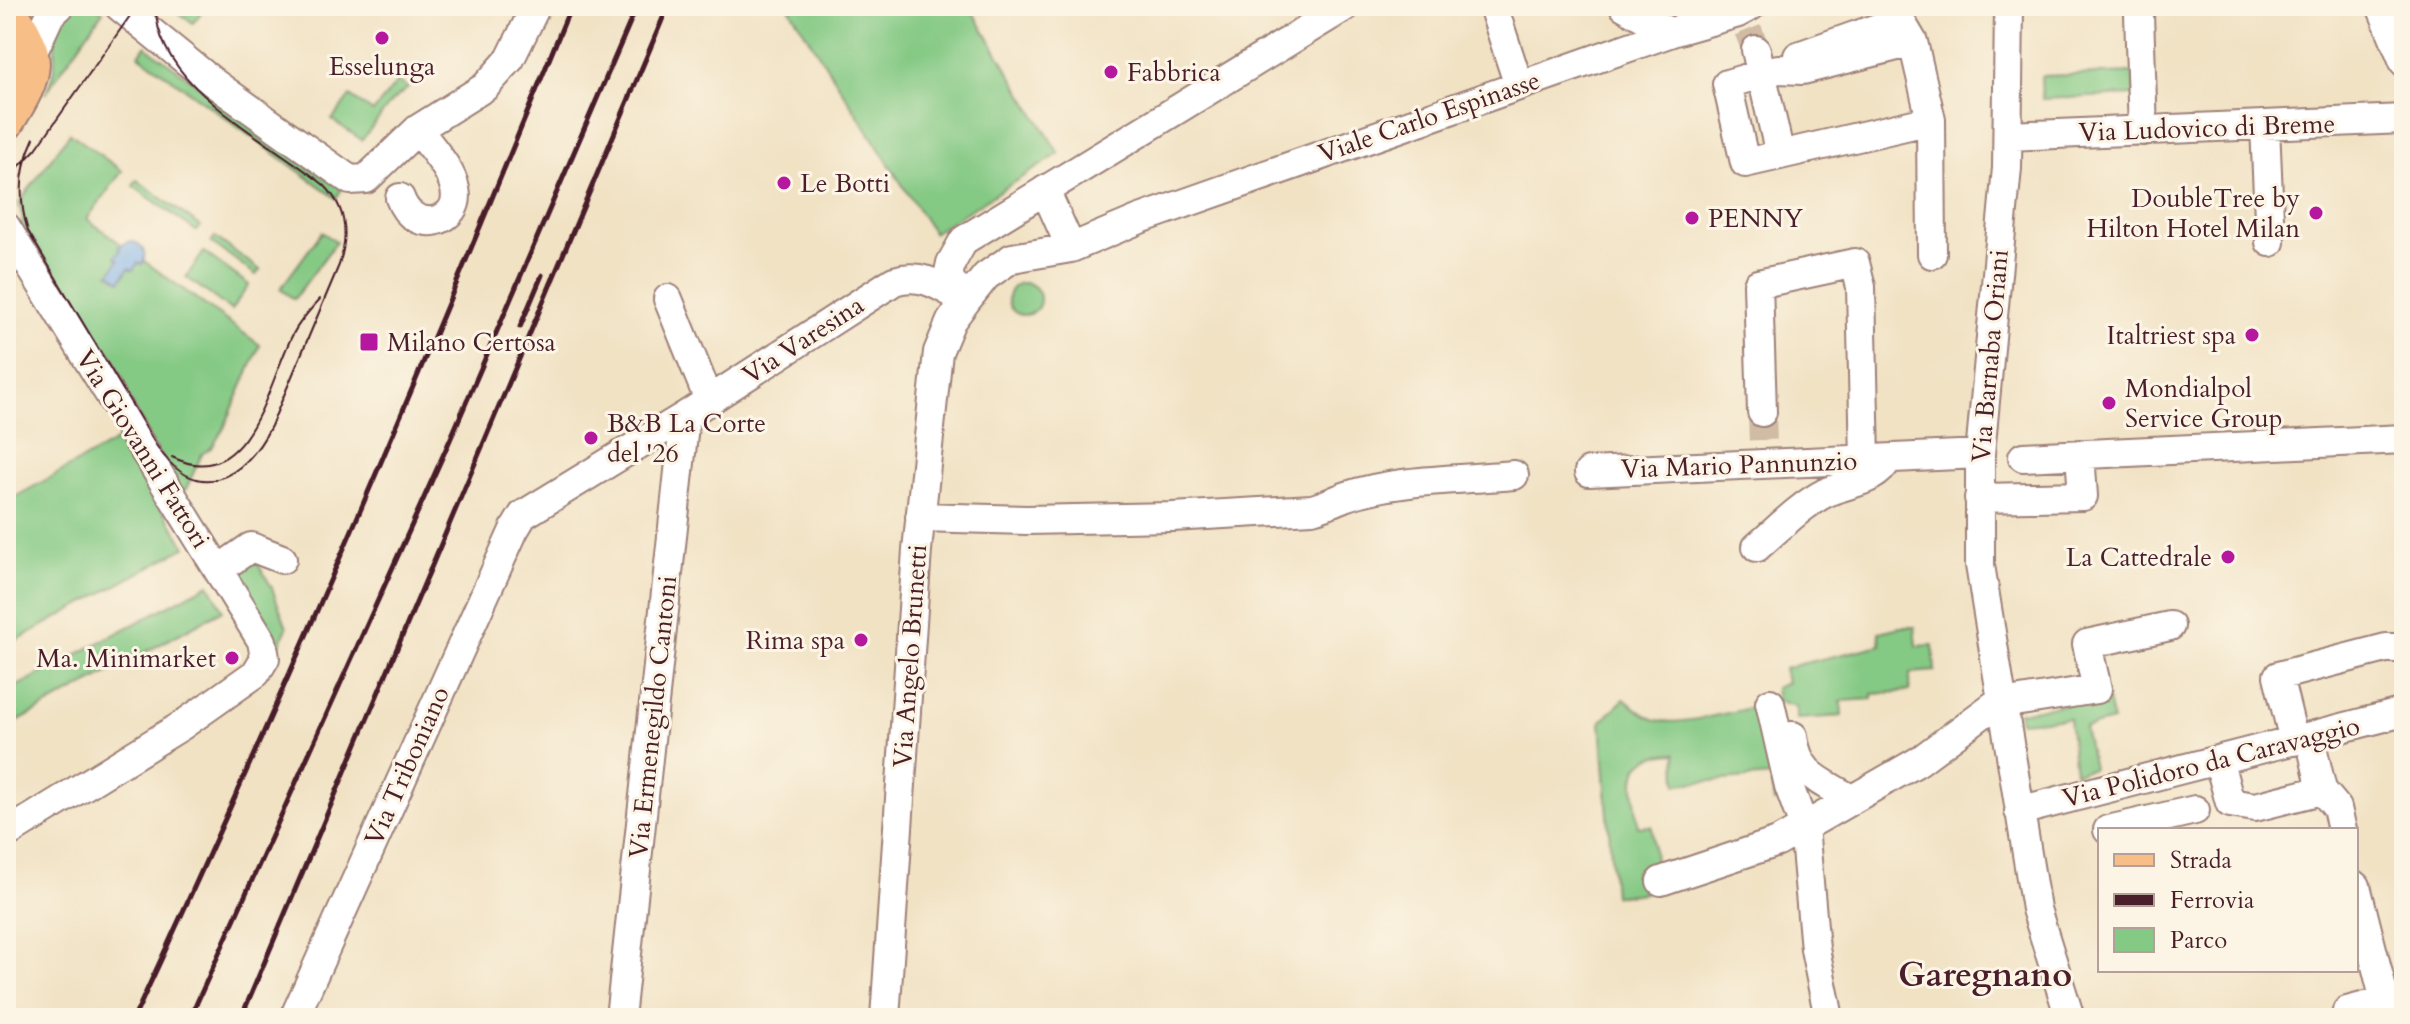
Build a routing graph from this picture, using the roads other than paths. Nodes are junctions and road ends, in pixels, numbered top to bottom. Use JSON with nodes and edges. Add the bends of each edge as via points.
{"nodes":[{"id":1,"x":6,"y":6,"type":"edge"},
{"id":2,"x":60,"y":6,"type":"edge"},
{"id":3,"x":119,"y":6,"type":"edge"},
{"id":4,"x":536,"y":6,"type":"edge"},
{"id":5,"x":1346,"y":6,"type":"edge"},
{"id":6,"x":1493,"y":6,"type":"edge"},
{"id":7,"x":1624,"y":6,"type":"edge"},
{"id":8,"x":2009,"y":6,"type":"edge"},
{"id":9,"x":2381,"y":6,"type":"edge"},
{"id":10,"x":2139,"y":14,"type":"dead end"},
{"id":11,"x":1903,"y":23,"type":"edge"},
{"id":12,"x":30,"y":31,"type":"edge"},
{"id":13,"x":1672,"y":32,"type":"junction"},
{"id":14,"x":1750,"y":32,"type":"edge"},
{"id":15,"x":2404,"y":62,"type":"edge"},
{"id":16,"x":1519,"y":86,"type":"junction"},
{"id":17,"x":2404,"y":119,"type":"edge"},
{"id":18,"x":1931,"y":120,"type":"junction"},
{"id":19,"x":6,"y":123,"type":"edge"},
{"id":20,"x":2265,"y":126,"type":"junction"},
{"id":21,"x":418,"y":129,"type":"junction"},
{"id":22,"x":2143,"y":131,"type":"junction"},
{"id":23,"x":2009,"y":136,"type":"junction"},
{"id":24,"x":1045,"y":190,"type":"junction"},
{"id":25,"x":400,"y":198,"type":"dead end"},
{"id":26,"x":6,"y":227,"type":"edge"},
{"id":27,"x":2270,"y":242,"type":"dead end"},
{"id":28,"x":1071,"y":248,"type":"junction"},
{"id":29,"x":1932,"y":254,"type":"dead end"},
{"id":30,"x":668,"y":299,"type":"dead end"},
{"id":31,"x":966,"y":301,"type":"junction"},
{"id":32,"x":709,"y":400,"type":"junction"},
{"id":33,"x":1762,"y":412,"type":"tunnel mouth"},
{"id":34,"x":685,"y":416,"type":"junction"},
{"id":35,"x":2404,"y":439,"type":"edge"},
{"id":36,"x":1980,"y":454,"type":"junction"},
{"id":37,"x":2080,"y":454,"type":"junction"},
{"id":38,"x":2023,"y":457,"type":"dead end"},
{"id":39,"x":1876,"y":459,"type":"junction"},
{"id":40,"x":1589,"y":472,"type":"dead end"},
{"id":41,"x":1514,"y":475,"type":"dead end"},
{"id":42,"x":1979,"y":498,"type":"junction"},
{"id":43,"x":523,"y":515,"type":"joint"},
{"id":44,"x":920,"y":517,"type":"junction"},
{"id":45,"x":1757,"y":547,"type":"dead end"},
{"id":46,"x":282,"y":559,"type":"dead end"},
{"id":47,"x":218,"y":570,"type":"junction"},
{"id":48,"x":2170,"y":626,"type":"dead end"},
{"id":49,"x":2404,"y":648,"type":"edge"},
{"id":50,"x":2008,"y":703,"type":"junction"},
{"id":51,"x":2404,"y":712,"type":"edge"},
{"id":52,"x":2303,"y":746,"type":"junction"},
{"id":53,"x":2222,"y":773,"type":"dead end"},
{"id":54,"x":2322,"y":790,"type":"junction"},
{"id":55,"x":1851,"y":799,"type":"junction"},
{"id":56,"x":2195,"y":810,"type":"dead end"},
{"id":57,"x":2019,"y":811,"type":"junction"},
{"id":58,"x":2104,"y":821,"type":"edge"},
{"id":59,"x":1804,"y":827,"type":"junction"},
{"id":60,"x":2342,"y":828,"type":"edge"},
{"id":61,"x":6,"y":834,"type":"edge"},
{"id":62,"x":1661,"y":881,"type":"dead end"},
{"id":63,"x":2358,"y":894,"type":"edge"},
{"id":64,"x":2347,"y":1011,"type":"dead end"},
{"id":65,"x":294,"y":1018,"type":"edge"},
{"id":66,"x":620,"y":1018,"type":"edge"},
{"id":67,"x":885,"y":1018,"type":"edge"},
{"id":68,"x":1829,"y":1018,"type":"edge"},
{"id":69,"x":2070,"y":1018,"type":"edge"}],
"edges":[{"from":1,"to":12,"type":"main road"},
{"from":2,"to":12,"type":"street"},
{"from":3,"to":21,"type":"street","via":[[214,83],[350,180],[366,179]]},
{"from":4,"to":21,"type":"street","via":[[510,59],[491,81]]},
{"from":5,"to":24,"type":"street"},
{"from":6,"to":16,"type":"street"},
{"from":7,"to":13,"type":"street"},
{"from":8,"to":23,"type":"street","name":"Via Barnaba Oriani"},
{"from":9,"to":15,"type":"street"},
{"from":10,"to":22,"type":"street"},
{"from":11,"to":14,"type":"street","name":"Viale Carlo Espinasse","via":[[1803,70]]},
{"from":11,"to":18,"type":"street"},
{"from":12,"to":19,"type":"main road","via":[[31,75]]},
{"from":13,"to":14,"type":"street","name":"Viale Carlo Espinasse"},
{"from":13,"to":16,"type":"street","name":"Viale Carlo Espinasse"},
{"from":14,"to":18,"type":"street","via":[[1780,155]]},
{"from":16,"to":28,"type":"street","name":"Viale Carlo Espinasse"},
{"from":17,"to":20,"type":"street","name":"Via Ludovico di Breme"},
{"from":18,"to":29,"type":"street"},
{"from":20,"to":22,"type":"street","name":"Via Ludovico di Breme"},
{"from":20,"to":27,"type":"street"},
{"from":21,"to":25,"type":"street","via":[[452,180],[455,204],[434,222],[420,221],[404,209]]},
{"from":22,"to":23,"type":"street","name":"Via Ludovico di Breme"},
{"from":23,"to":36,"type":"street","name":"Via Barnaba Oriani"},
{"from":24,"to":28,"type":"street"},
{"from":24,"to":31,"type":"street","via":[[957,248],[948,277]]},
{"from":26,"to":47,"type":"street","name":"Via Giovanni Fattori"},
{"from":28,"to":31,"type":"street","name":"Via Angelo Brunetti","via":[[1012,258],[986,276]]},
{"from":30,"to":32,"type":"street"},
{"from":31,"to":32,"type":"street","name":"Via Varesina","via":[[924,278],[894,281]]},
{"from":31,"to":44,"type":"street","name":"Via Angelo Brunetti","via":[[938,352]]},
{"from":32,"to":34,"type":"street","name":"Via Varesina"},
{"from":33,"to":39,"type":"street","via":[[1758,284],[1855,263]]},
{"from":34,"to":43,"type":"street","name":"Via Varesina"},
{"from":34,"to":66,"type":"street","name":"Via Ermenegildo Cantoni"},
{"from":35,"to":37,"type":"street"},
{"from":36,"to":39,"type":"street","name":"Via Mario Pannunzio"},
{"from":36,"to":42,"type":"street","name":"Via Barnaba Oriani"},
{"from":37,"to":38,"type":"street"},
{"from":37,"to":42,"type":"street","via":[[2083,496]]},
{"from":39,"to":40,"type":"street","name":"Via Mario Pannunzio","via":[[1763,454]]},
{"from":39,"to":45,"type":"street","name":"Via Mario Pannunzio","via":[[1883,469],[1871,478],[1825,493]]},
{"from":41,"to":44,"type":"street","via":[[1402,485],[1312,509],[1027,520]]},
{"from":42,"to":50,"type":"street","name":"Via Barnaba Oriani","via":[[1980,565]]},
{"from":43,"to":65,"type":"street","name":"Via Triboniano"},
{"from":44,"to":67,"type":"street","name":"Via Angelo Brunetti"},
{"from":46,"to":47,"type":"street","via":[[251,547]]},
{"from":47,"to":61,"type":"street","name":"Via Giovanni Fattori","via":[[262,641],[265,658],[256,673]]},
{"from":48,"to":50,"type":"street","via":[[2087,644],[2097,689]]},
{"from":49,"to":52,"type":"street","via":[[2278,676]]},
{"from":50,"to":55,"type":"street","via":[[1993,706],[1919,761]]},
{"from":50,"to":57,"type":"street","name":"Via Barnaba Oriani"},
{"from":51,"to":52,"type":"street","name":"Via Polidoro da Caravaggio"},
{"from":52,"to":54,"type":"street"},
{"from":52,"to":57,"type":"street","name":"Via Polidoro da Caravaggio"},
{"from":53,"to":54,"type":"street","via":[[2230,803],[2255,807]]},
{"from":54,"to":60,"type":"street","via":[[2337,808]]},
{"from":55,"to":59,"type":"street"},
{"from":55,"to":59,"type":"street","via":[[1799,763],[1780,704],[1789,786]]},
{"from":56,"to":58,"type":"street"},
{"from":57,"to":69,"type":"street","name":"Via Barnaba Oriani","via":[[2036,909]]},
{"from":59,"to":62,"type":"street","via":[[1778,842]]},
{"from":59,"to":68,"type":"street","via":[[1815,949]]},
{"from":63,"to":64,"type":"street","via":[[2385,1001]]}]}
